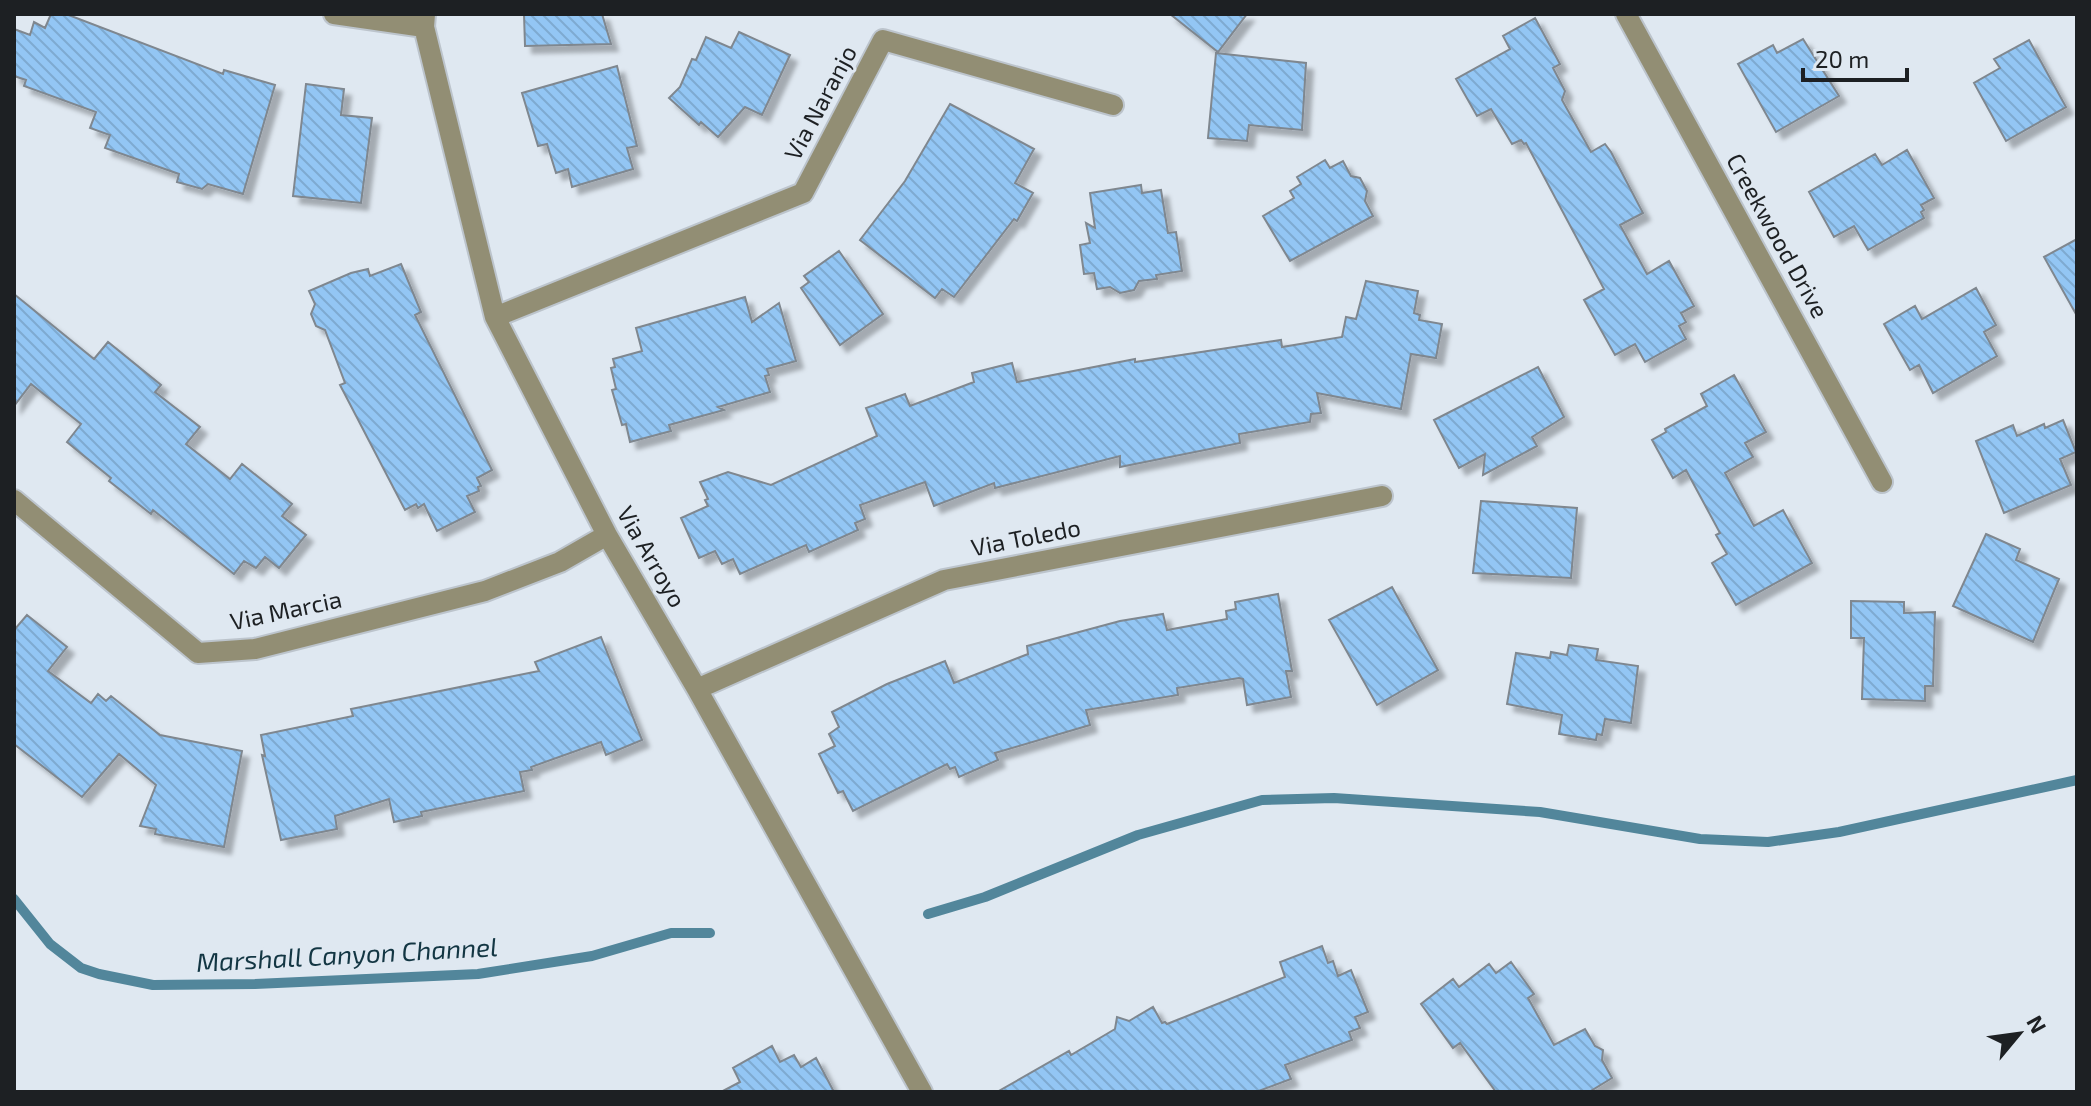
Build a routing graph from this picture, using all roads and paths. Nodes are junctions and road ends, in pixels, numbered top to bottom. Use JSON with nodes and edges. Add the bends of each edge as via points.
{"nodes":[{"id":1,"x":334,"y":14,"type":"edge"},
{"id":2,"x":1626,"y":14,"type":"edge"},
{"id":3,"x":424,"y":21,"type":"edge"},
{"id":4,"x":1113,"y":105,"type":"dead end"},
{"id":5,"x":495,"y":317,"type":"junction"},
{"id":6,"x":1882,"y":482,"type":"dead end"},
{"id":7,"x":1382,"y":496,"type":"dead end"},
{"id":8,"x":14,"y":500,"type":"edge"},
{"id":9,"x":607,"y":535,"type":"junction"},
{"id":10,"x":697,"y":689,"type":"junction"},
{"id":11,"x":922,"y":1092,"type":"edge"}],
"edges":[{"from":1,"to":3,"type":"street"},
{"from":2,"to":6,"type":"street","name":"Creekwood Drive"},
{"from":3,"to":5,"type":"street","name":"Via Arroyo"},
{"from":4,"to":5,"type":"street","name":"Via Naranjo","via":[[883,40],[803,193]]},
{"from":5,"to":9,"type":"street","name":"Via Arroyo"},
{"from":7,"to":10,"type":"street","name":"Via Toledo","via":[[944,580]]},
{"from":8,"to":9,"type":"street","name":"Via Marcia","via":[[198,653],[255,649],[485,591],[560,562]]},
{"from":9,"to":10,"type":"street","name":"Via Arroyo"},
{"from":10,"to":11,"type":"street","name":"Via Arroyo"}]}
